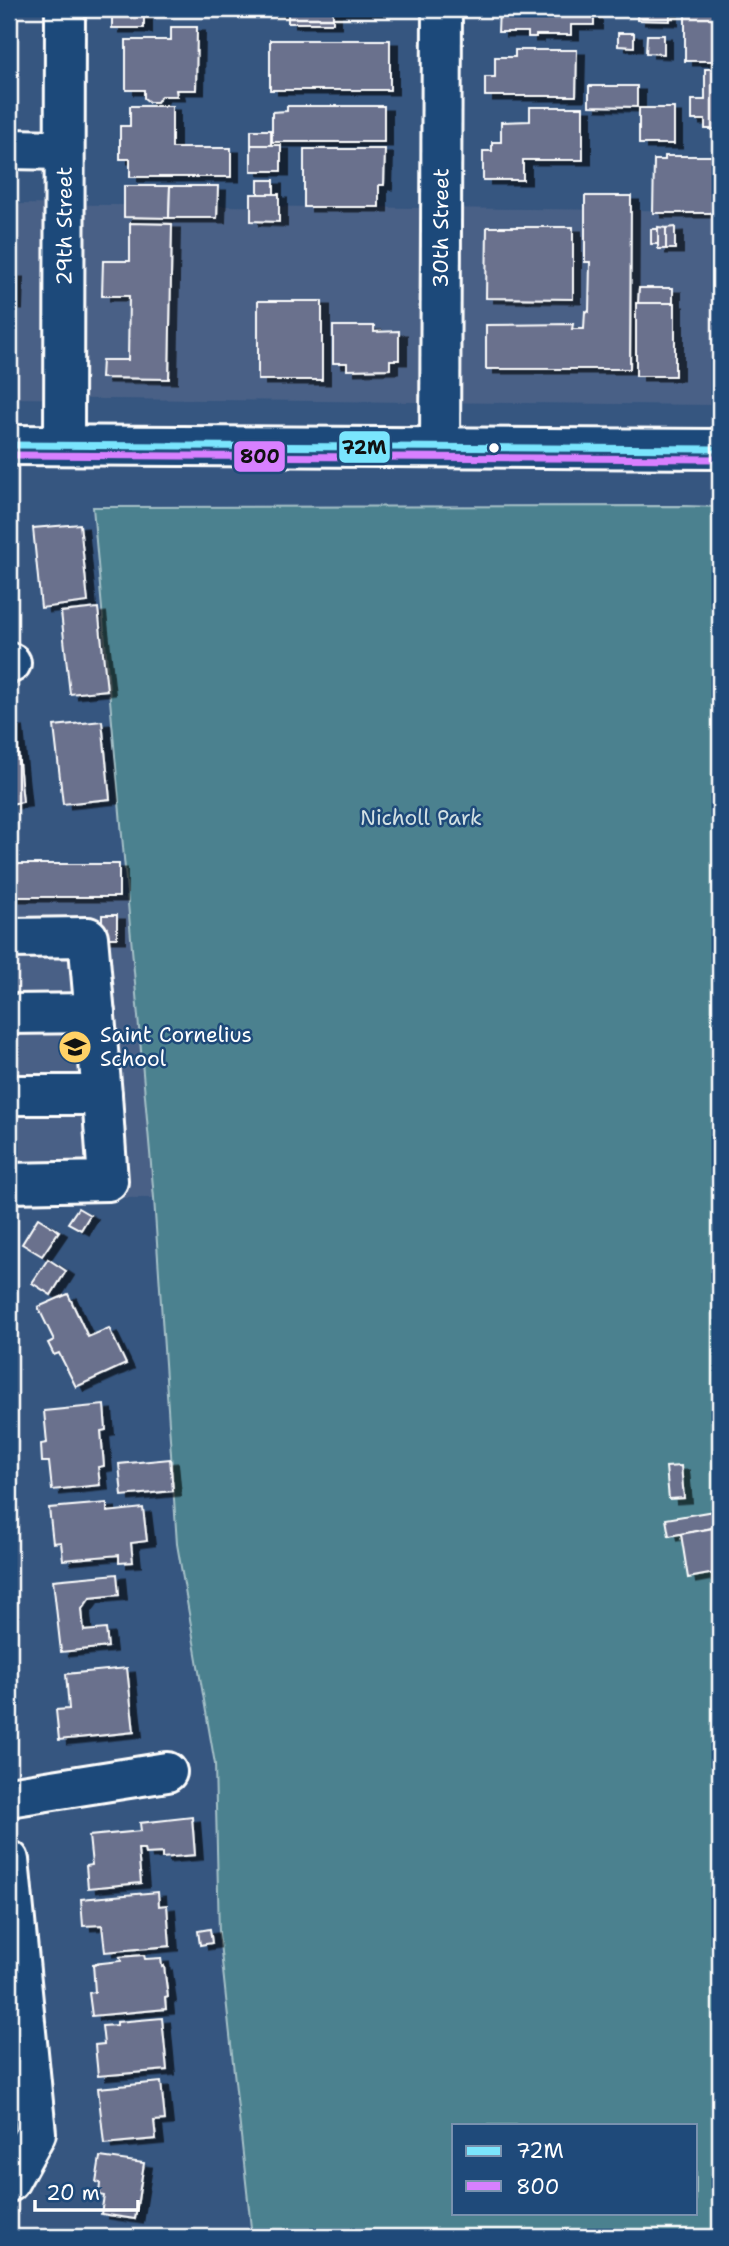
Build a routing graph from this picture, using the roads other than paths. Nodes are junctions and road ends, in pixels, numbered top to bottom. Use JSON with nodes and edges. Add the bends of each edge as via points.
{"nodes":[{"id":1,"x":65,"y":9,"type":"edge"},
{"id":2,"x":442,"y":9,"type":"edge"},
{"id":3,"x":9,"y":149,"type":"edge"},
{"id":4,"x":64,"y":150,"type":"junction"},
{"id":5,"x":9,"y":445,"type":"edge"},
{"id":6,"x":64,"y":445,"type":"junction"},
{"id":7,"x":440,"y":447,"type":"junction"},
{"id":8,"x":720,"y":449,"type":"edge"},
{"id":9,"x":9,"y":938,"type":"edge"},
{"id":10,"x":95,"y":1013,"type":"junction"},
{"id":11,"x":9,"y":1014,"type":"edge"},
{"id":12,"x":102,"y":1095,"type":"junction"},
{"id":13,"x":9,"y":1096,"type":"edge"},
{"id":14,"x":9,"y":1183,"type":"edge"},
{"id":15,"x":167,"y":1772,"type":"dead end"},
{"id":16,"x":9,"y":1797,"type":"edge"},
{"id":17,"x":9,"y":1860,"type":"edge"},
{"id":18,"x":9,"y":2182,"type":"edge"}],
"edges":[{"from":1,"to":4,"type":"street","name":"29th Street"},
{"from":2,"to":7,"type":"street","name":"30th Street"},
{"from":3,"to":4,"type":"street"},
{"from":4,"to":6,"type":"street","name":"29th Street"},
{"from":5,"to":6,"type":"street"},
{"from":6,"to":7,"type":"street"},
{"from":7,"to":8,"type":"street"},
{"from":9,"to":10,"type":"street","via":[[88,937]]},
{"from":10,"to":11,"type":"street"},
{"from":10,"to":12,"type":"street"},
{"from":12,"to":13,"type":"street"},
{"from":12,"to":14,"type":"street","via":[[108,1181]]},
{"from":15,"to":16,"type":"street"},
{"from":17,"to":18,"type":"street","via":[[36,2133]]}]}
